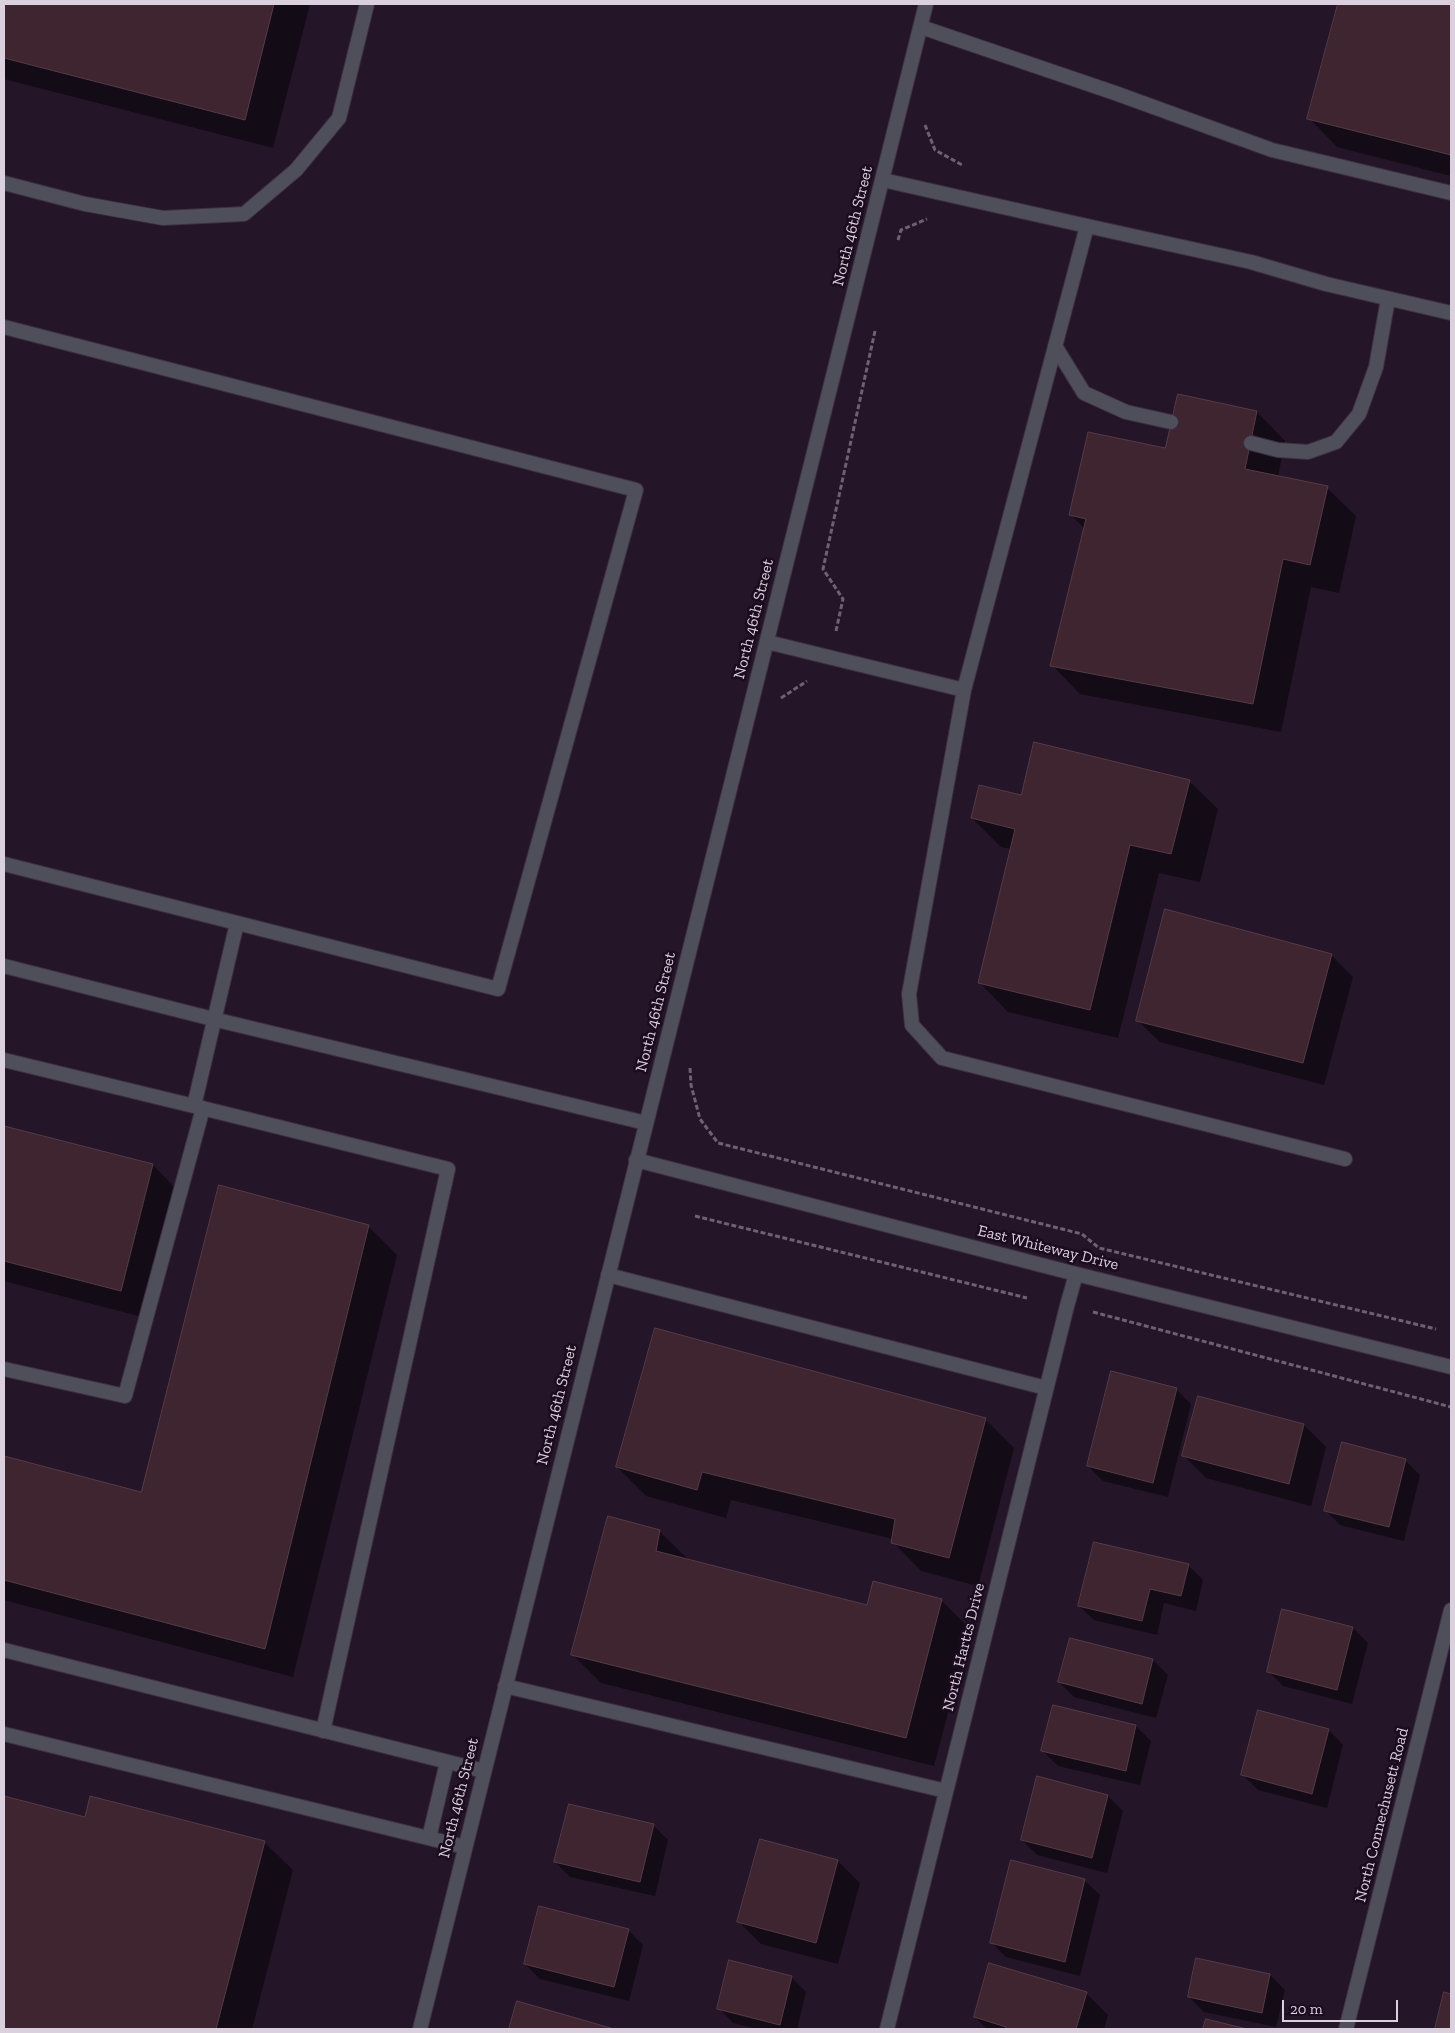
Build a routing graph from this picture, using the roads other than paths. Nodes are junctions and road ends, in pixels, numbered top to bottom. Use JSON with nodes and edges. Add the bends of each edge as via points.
{"nodes":[{"id":1,"x":367,"y":4,"type":"edge"},
{"id":2,"x":926,"y":4,"type":"edge"},
{"id":3,"x":920,"y":28,"type":"junction"},
{"id":4,"x":883,"y":180,"type":"junction"},
{"id":5,"x":4,"y":183,"type":"edge"},
{"id":6,"x":1451,"y":193,"type":"edge"},
{"id":7,"x":1087,"y":226,"type":"junction"},
{"id":8,"x":1388,"y":298,"type":"junction"},
{"id":9,"x":1451,"y":313,"type":"edge"},
{"id":10,"x":4,"y":328,"type":"edge"},
{"id":11,"x":1055,"y":346,"type":"junction"},
{"id":12,"x":1171,"y":422,"type":"dead end"},
{"id":13,"x":1250,"y":443,"type":"dead end"},
{"id":14,"x":767,"y":642,"type":"junction"},
{"id":15,"x":964,"y":690,"type":"junction"},
{"id":16,"x":4,"y":864,"type":"edge"},
{"id":17,"x":237,"y":923,"type":"junction"},
{"id":18,"x":4,"y":966,"type":"edge"},
{"id":19,"x":213,"y":1020,"type":"junction"},
{"id":20,"x":4,"y":1060,"type":"edge"},
{"id":21,"x":198,"y":1107,"type":"junction"},
{"id":22,"x":646,"y":1124,"type":"junction"},
{"id":23,"x":1345,"y":1159,"type":"dead end"},
{"id":24,"x":636,"y":1160,"type":"junction"},
{"id":25,"x":1076,"y":1274,"type":"junction"},
{"id":26,"x":608,"y":1275,"type":"junction"},
{"id":27,"x":1451,"y":1367,"type":"edge"},
{"id":28,"x":4,"y":1369,"type":"edge"},
{"id":29,"x":1046,"y":1388,"type":"junction"},
{"id":30,"x":1451,"y":1610,"type":"edge"},
{"id":31,"x":4,"y":1650,"type":"edge"},
{"id":32,"x":505,"y":1686,"type":"junction"},
{"id":33,"x":323,"y":1731,"type":"junction"},
{"id":34,"x":4,"y":1734,"type":"edge"},
{"id":35,"x":447,"y":1762,"type":"junction"},
{"id":36,"x":484,"y":1771,"type":"junction"},
{"id":37,"x":946,"y":1792,"type":"junction"},
{"id":38,"x":429,"y":1838,"type":"junction"},
{"id":39,"x":465,"y":1847,"type":"junction"},
{"id":40,"x":420,"y":2029,"type":"edge"},
{"id":41,"x":887,"y":2029,"type":"edge"},
{"id":42,"x":1346,"y":2029,"type":"edge"}],
"edges":[{"from":1,"to":5,"type":"street","via":[[339,118],[296,170],[244,214],[162,218],[85,204]]},
{"from":2,"to":3,"type":"street","name":"North 46th Street"},
{"from":3,"to":4,"type":"street","name":"North 46th Street"},
{"from":3,"to":6,"type":"street","via":[[1272,150]]},
{"from":4,"to":7,"type":"street"},
{"from":4,"to":14,"type":"street","name":"North 46th Street"},
{"from":7,"to":8,"type":"street","via":[[1251,262]]},
{"from":7,"to":11,"type":"street"},
{"from":8,"to":9,"type":"street"},
{"from":8,"to":13,"type":"street","via":[[1376,367],[1359,414],[1336,442],[1308,452],[1278,450]]},
{"from":10,"to":17,"type":"street","via":[[636,490],[498,989]]},
{"from":11,"to":12,"type":"street","via":[[1084,393],[1126,412]]},
{"from":11,"to":15,"type":"street"},
{"from":14,"to":15,"type":"street"},
{"from":14,"to":22,"type":"street","name":"North 46th Street"},
{"from":15,"to":23,"type":"street","via":[[909,994],[912,1025],[942,1058]]},
{"from":16,"to":17,"type":"street"},
{"from":17,"to":19,"type":"street"},
{"from":18,"to":19,"type":"street"},
{"from":19,"to":21,"type":"street"},
{"from":19,"to":22,"type":"street"},
{"from":20,"to":21,"type":"street"},
{"from":21,"to":28,"type":"street","via":[[125,1396]]},
{"from":21,"to":33,"type":"street","via":[[448,1168]]},
{"from":22,"to":24,"type":"street","name":"North 46th Street"},
{"from":24,"to":25,"type":"street","name":"East Whiteway Drive"},
{"from":24,"to":26,"type":"street","name":"North 46th Street"},
{"from":25,"to":27,"type":"street","name":"East Whiteway Drive"},
{"from":25,"to":29,"type":"street","name":"North Hartts Drive"},
{"from":26,"to":29,"type":"street"},
{"from":26,"to":32,"type":"street","name":"North 46th Street"},
{"from":29,"to":37,"type":"street","name":"North Hartts Drive"},
{"from":30,"to":42,"type":"street","name":"North Connechusett Road"},
{"from":31,"to":33,"type":"street"},
{"from":32,"to":36,"type":"street","name":"North 46th Street"},
{"from":32,"to":37,"type":"street"},
{"from":33,"to":35,"type":"street"},
{"from":34,"to":38,"type":"street"},
{"from":35,"to":36,"type":"street"},
{"from":35,"to":38,"type":"street"},
{"from":36,"to":39,"type":"street","name":"North 46th Street"},
{"from":37,"to":41,"type":"street","name":"North Hartts Drive"},
{"from":38,"to":39,"type":"street"},
{"from":39,"to":40,"type":"street","name":"North 46th Street"}]}
